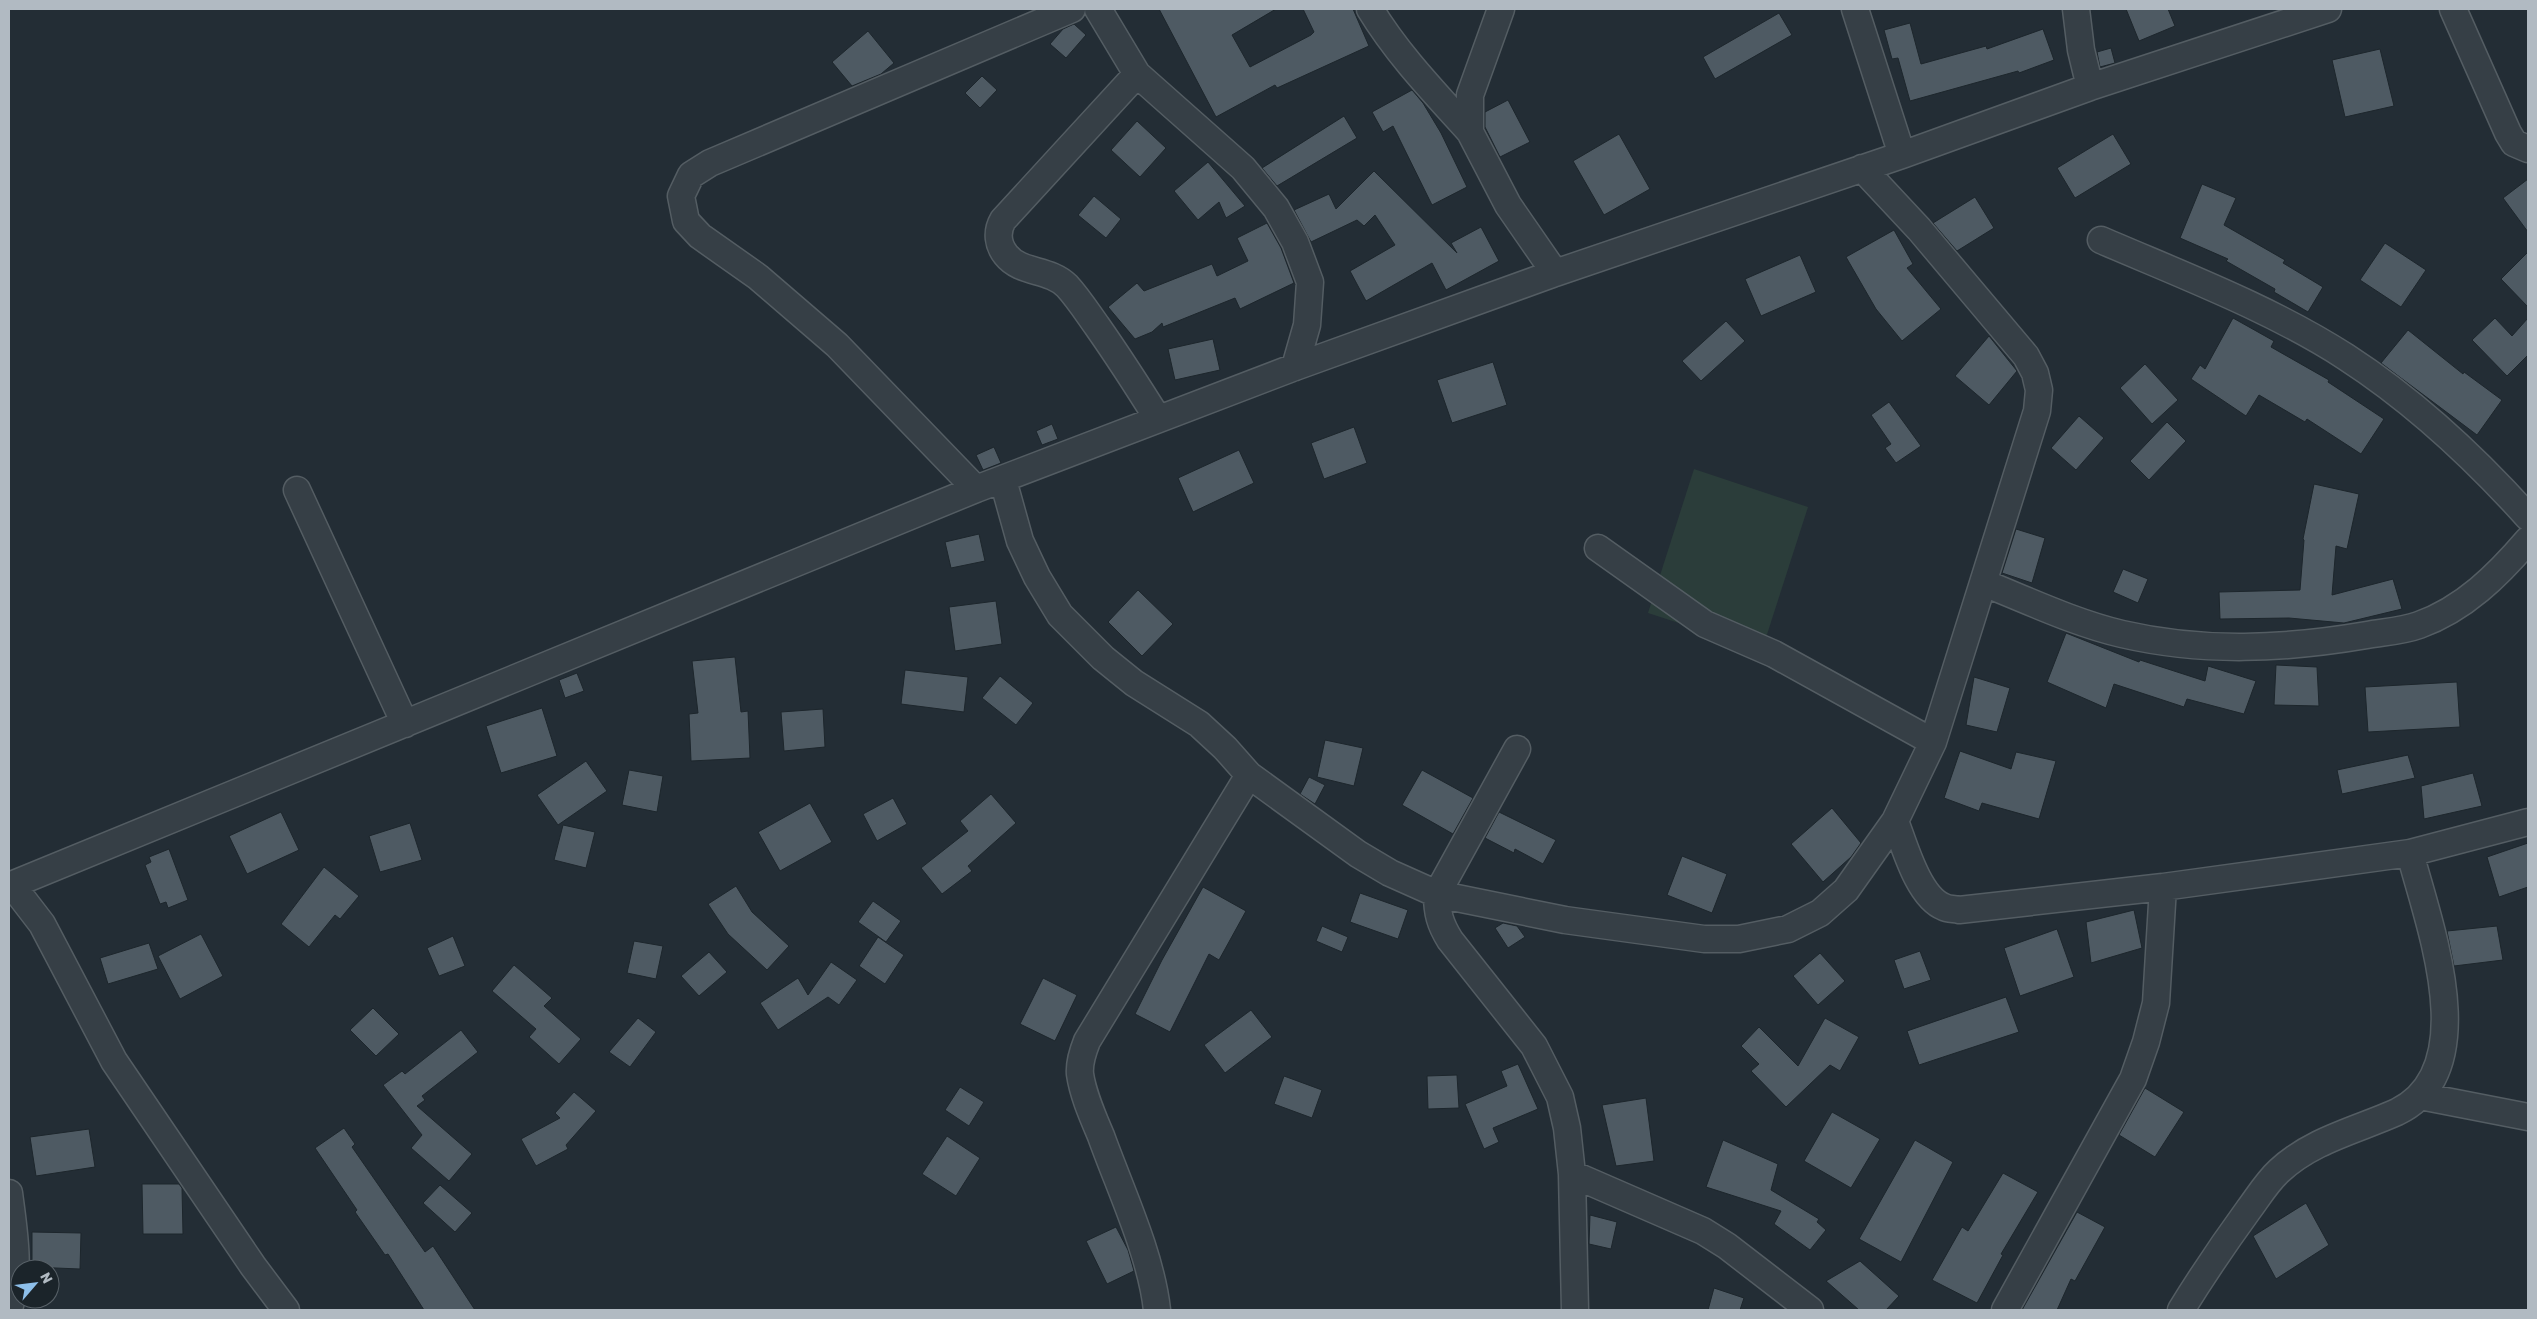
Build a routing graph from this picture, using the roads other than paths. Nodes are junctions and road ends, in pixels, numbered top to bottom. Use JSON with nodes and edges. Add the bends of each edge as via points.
{"nodes":[{"id":1,"x":1072,"y":9,"type":"edge"},
{"id":2,"x":1098,"y":9,"type":"edge"},
{"id":3,"x":1370,"y":9,"type":"edge"},
{"id":4,"x":1500,"y":9,"type":"edge"},
{"id":5,"x":1855,"y":9,"type":"edge"},
{"id":6,"x":2076,"y":9,"type":"edge"},
{"id":7,"x":2328,"y":9,"type":"edge"},
{"id":8,"x":2453,"y":9,"type":"edge"},
{"id":9,"x":1137,"y":74,"type":"junction"},
{"id":10,"x":2090,"y":87,"type":"junction"},
{"id":11,"x":1470,"y":132,"type":"junction"},
{"id":12,"x":2528,"y":149,"type":"edge"},
{"id":13,"x":1902,"y":155,"type":"junction"},
{"id":14,"x":1862,"y":168,"type":"junction"},
{"id":15,"x":2101,"y":240,"type":"dead end"},
{"id":16,"x":1555,"y":273,"type":"junction"},
{"id":17,"x":1295,"y":367,"type":"junction"},
{"id":18,"x":1158,"y":419,"type":"junction"},
{"id":19,"x":1003,"y":480,"type":"junction"},
{"id":20,"x":976,"y":489,"type":"junction"},
{"id":21,"x":297,"y":490,"type":"dead end"},
{"id":22,"x":2528,"y":517,"type":"edge"},
{"id":23,"x":2528,"y":540,"type":"edge"},
{"id":24,"x":1598,"y":548,"type":"dead end"},
{"id":25,"x":1984,"y":583,"type":"junction"},
{"id":26,"x":406,"y":724,"type":"junction"},
{"id":27,"x":1933,"y":742,"type":"junction"},
{"id":28,"x":1517,"y":749,"type":"dead end"},
{"id":29,"x":1249,"y":775,"type":"junction"},
{"id":30,"x":1895,"y":820,"type":"junction"},
{"id":31,"x":2528,"y":822,"type":"edge"},
{"id":32,"x":2410,"y":854,"type":"junction"},
{"id":33,"x":10,"y":885,"type":"edge"},
{"id":34,"x":2163,"y":887,"type":"junction"},
{"id":35,"x":1437,"y":894,"type":"junction"},
{"id":36,"x":2420,"y":1096,"type":"junction"},
{"id":37,"x":2528,"y":1117,"type":"edge"},
{"id":38,"x":1572,"y":1174,"type":"junction"},
{"id":39,"x":9,"y":1193,"type":"edge"},
{"id":40,"x":9,"y":1309,"type":"edge"},
{"id":41,"x":286,"y":1310,"type":"edge"},
{"id":42,"x":1157,"y":1310,"type":"edge"},
{"id":43,"x":1575,"y":1310,"type":"edge"},
{"id":44,"x":1810,"y":1310,"type":"edge"},
{"id":45,"x":2005,"y":1310,"type":"edge"},
{"id":46,"x":2181,"y":1310,"type":"edge"}],
"edges":[{"from":1,"to":20,"type":"street","via":[[710,163],[692,175],[681,196],[686,221],[700,236],[758,276],[837,345]]},
{"from":2,"to":9,"type":"street"},
{"from":3,"to":11,"type":"street","via":[[1408,64]]},
{"from":4,"to":11,"type":"street","via":[[1470,95]]},
{"from":5,"to":13,"type":"street"},
{"from":6,"to":10,"type":"street"},
{"from":7,"to":10,"type":"street"},
{"from":8,"to":12,"type":"street","via":[[2508,133],[2514,143]]},
{"from":9,"to":17,"type":"street","via":[[1243,168],[1276,208],[1295,242],[1304,260],[1310,291],[1307,325]]},
{"from":9,"to":18,"type":"street","via":[[1003,220],[998,228],[998,239],[1013,262],[1053,275],[1067,286]]},
{"from":10,"to":13,"type":"street"},
{"from":11,"to":16,"type":"street","via":[[1508,205]]},
{"from":13,"to":14,"type":"street"},
{"from":14,"to":16,"type":"street"},
{"from":14,"to":25,"type":"street","via":[[2011,337],[2035,373],[2039,390],[2037,411]]},
{"from":15,"to":22,"type":"street","via":[[2267,314],[2346,357],[2451,438],[2491,475]]},
{"from":16,"to":17,"type":"street"},
{"from":17,"to":18,"type":"street"},
{"from":18,"to":19,"type":"street"},
{"from":19,"to":20,"type":"street"},
{"from":19,"to":29,"type":"street","via":[[1020,541],[1060,615],[1103,658],[1134,683],[1200,724]]},
{"from":20,"to":26,"type":"street"},
{"from":21,"to":26,"type":"street"},
{"from":23,"to":25,"type":"street","via":[[2497,575],[2470,597],[2418,626],[2345,639],[2278,646],[2226,649],[2122,634]]},
{"from":24,"to":27,"type":"street","via":[[1705,624],[1774,654]]},
{"from":25,"to":27,"type":"street"},
{"from":26,"to":33,"type":"street"},
{"from":27,"to":30,"type":"street"},
{"from":28,"to":35,"type":"street"},
{"from":29,"to":35,"type":"street","via":[[1358,854]]},
{"from":29,"to":42,"type":"street","via":[[1087,1041],[1082,1055],[1080,1074],[1090,1108],[1155,1290]]},
{"from":30,"to":34,"type":"street","via":[[1920,884],[1943,907],[1959,910]]},
{"from":30,"to":35,"type":"street","via":[[1846,890],[1820,913],[1788,928],[1739,939],[1704,939],[1565,920]]},
{"from":31,"to":32,"type":"street"},
{"from":32,"to":34,"type":"street"},
{"from":32,"to":36,"type":"street","via":[[2436,954],[2445,1013],[2443,1052],[2432,1080]]},
{"from":33,"to":41,"type":"street","via":[[42,924],[114,1061]]},
{"from":34,"to":45,"type":"street","via":[[2156,1003],[2133,1079]]},
{"from":35,"to":38,"type":"street","via":[[1441,925],[1534,1046],[1560,1097]]},
{"from":36,"to":37,"type":"street"},
{"from":36,"to":46,"type":"street","via":[[2399,1111],[2324,1141],[2279,1171],[2241,1220]]},
{"from":38,"to":43,"type":"street"},
{"from":38,"to":44,"type":"street","via":[[1703,1231]]},
{"from":39,"to":40,"type":"street","via":[[16,1277]]}]}
